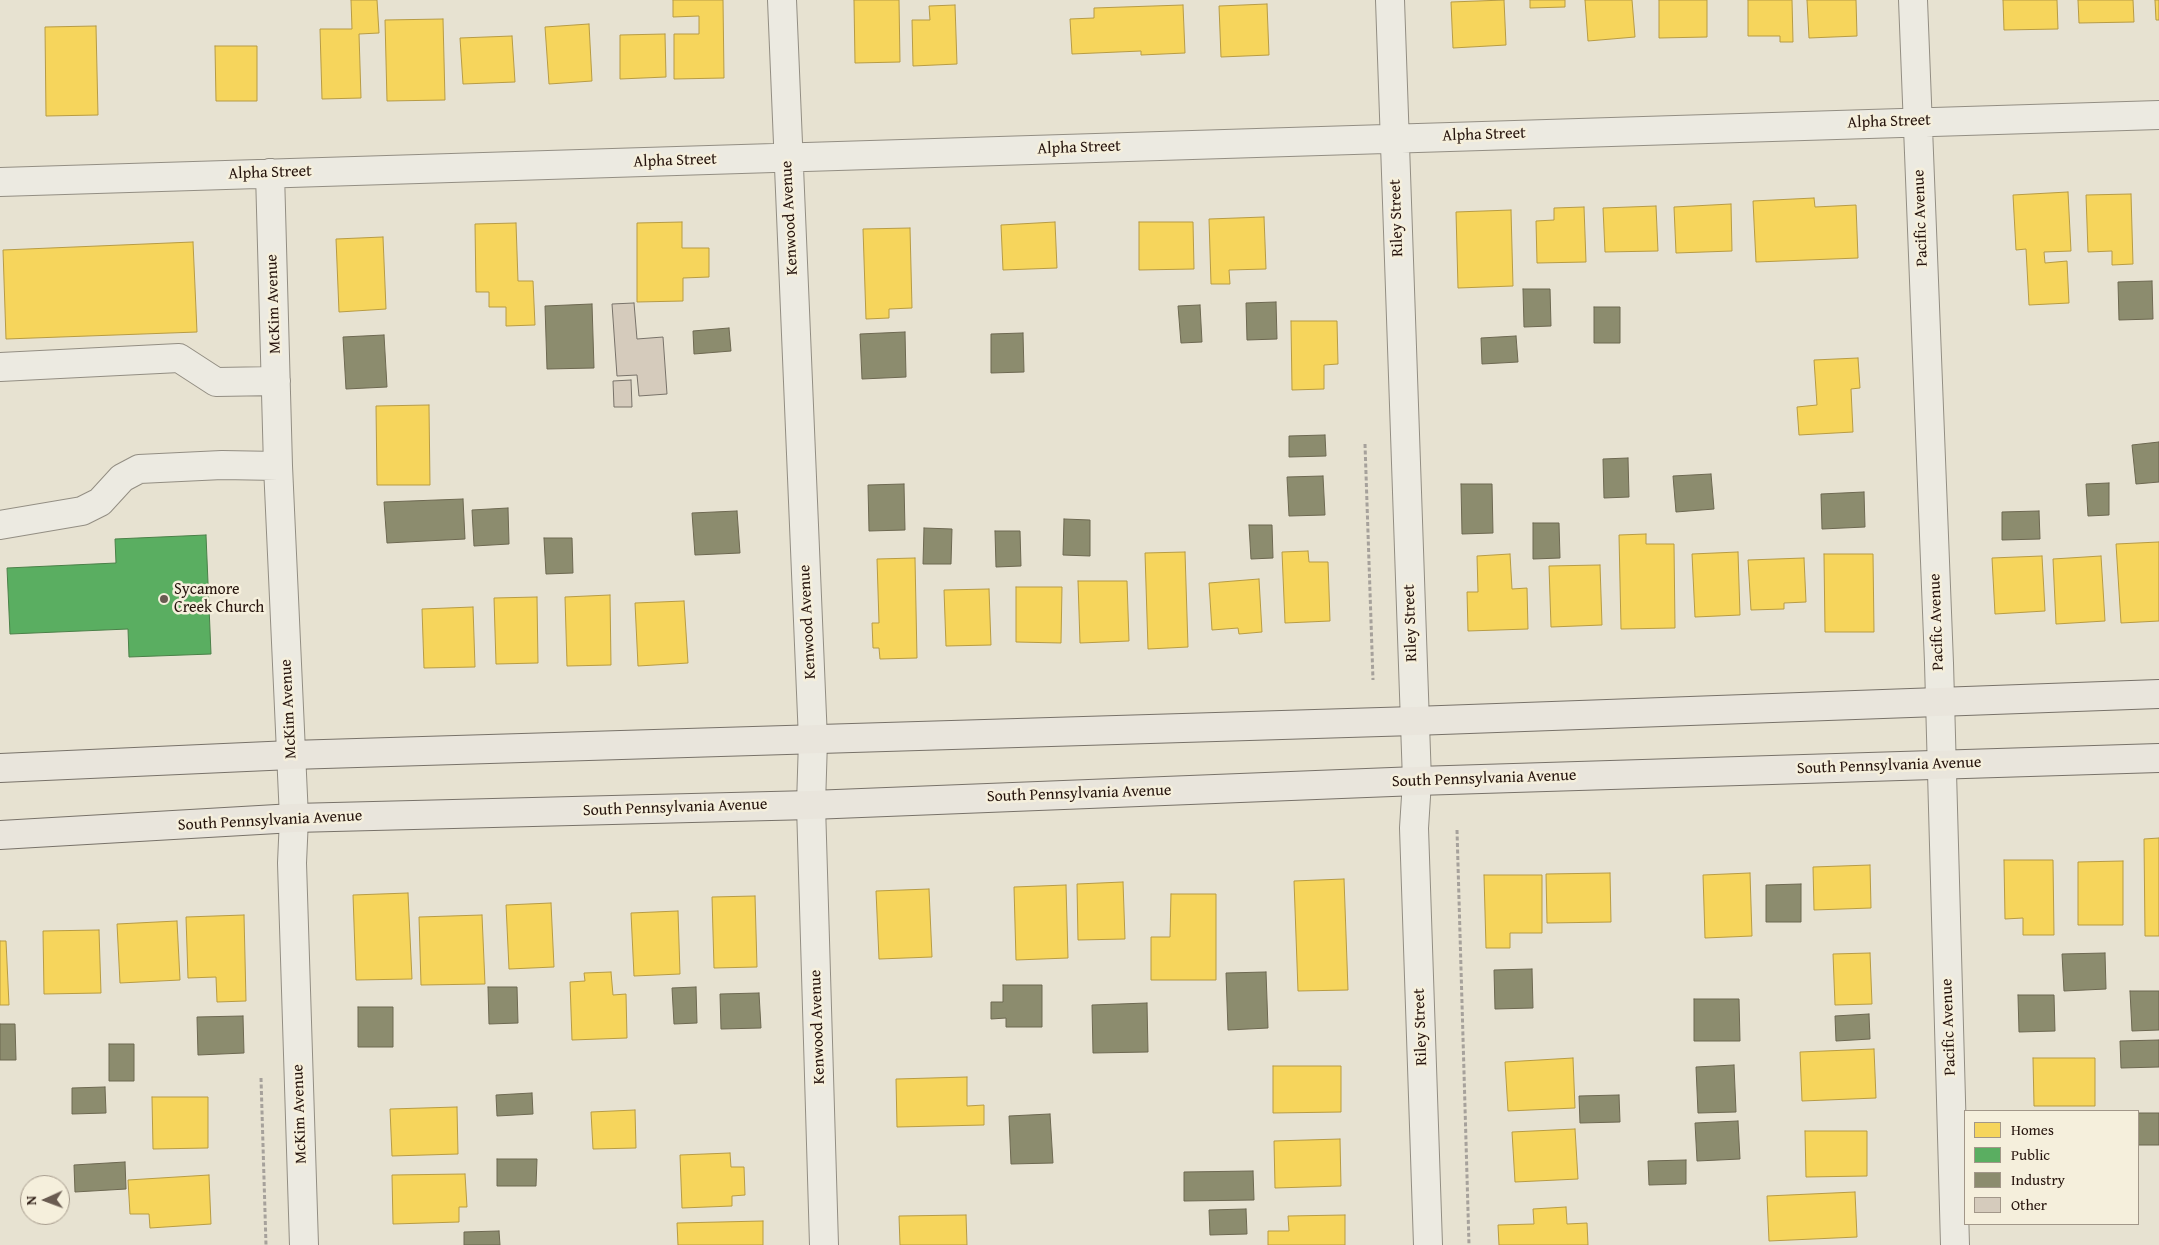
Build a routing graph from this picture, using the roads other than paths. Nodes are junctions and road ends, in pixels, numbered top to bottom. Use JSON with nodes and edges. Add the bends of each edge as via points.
{"nodes":[{"id":1,"x":782,"y":0,"type":"edge"},
{"id":2,"x":1390,"y":0,"type":"edge"},
{"id":3,"x":1913,"y":0,"type":"edge"},
{"id":4,"x":2159,"y":114,"type":"edge"},
{"id":5,"x":1916,"y":122,"type":"junction"},
{"id":6,"x":1394,"y":138,"type":"junction"},
{"id":7,"x":787,"y":157,"type":"junction"},
{"id":8,"x":270,"y":173,"type":"junction"},
{"id":9,"x":0,"y":182,"type":"edge"},
{"id":10,"x":0,"y":367,"type":"edge"},
{"id":11,"x":276,"y":381,"type":"junction"},
{"id":12,"x":278,"y":466,"type":"junction"},
{"id":13,"x":0,"y":525,"type":"edge"},
{"id":14,"x":2159,"y":694,"type":"edge"},
{"id":15,"x":1939,"y":701,"type":"junction"},
{"id":16,"x":1414,"y":720,"type":"junction"},
{"id":17,"x":813,"y":740,"type":"junction"},
{"id":18,"x":291,"y":755,"type":"junction"},
{"id":19,"x":2159,"y":758,"type":"edge"},
{"id":20,"x":1942,"y":764,"type":"junction"},
{"id":21,"x":0,"y":768,"type":"edge"},
{"id":22,"x":1417,"y":781,"type":"junction"},
{"id":23,"x":811,"y":805,"type":"junction"},
{"id":24,"x":294,"y":818,"type":"junction"},
{"id":25,"x":0,"y":835,"type":"edge"},
{"id":26,"x":304,"y":1245,"type":"edge"},
{"id":27,"x":824,"y":1245,"type":"edge"},
{"id":28,"x":1428,"y":1245,"type":"edge"},
{"id":29,"x":1955,"y":1245,"type":"edge"}],
"edges":[{"from":1,"to":7,"type":"street","name":"Kenwood Avenue"},
{"from":2,"to":6,"type":"street","name":"Riley Street"},
{"from":3,"to":5,"type":"street","name":"Pacific Avenue"},
{"from":4,"to":5,"type":"street","name":"Alpha Street"},
{"from":5,"to":6,"type":"street","name":"Alpha Street"},
{"from":5,"to":15,"type":"street","name":"Pacific Avenue"},
{"from":6,"to":7,"type":"street","name":"Alpha Street"},
{"from":6,"to":16,"type":"street","name":"Riley Street"},
{"from":7,"to":8,"type":"street","name":"Alpha Street"},
{"from":7,"to":17,"type":"street","name":"Kenwood Avenue"},
{"from":8,"to":9,"type":"street","name":"Alpha Street"},
{"from":8,"to":11,"type":"street","name":"McKim Avenue"},
{"from":10,"to":11,"type":"street","via":[[179,358],[216,382]]},
{"from":11,"to":12,"type":"street","name":"McKim Avenue"},
{"from":12,"to":13,"type":"street","via":[[139,469],[122,478],[100,502],[82,511]]},
{"from":12,"to":18,"type":"street","name":"McKim Avenue"},
{"from":14,"to":15,"type":"main road"},
{"from":15,"to":16,"type":"main road"},
{"from":15,"to":20,"type":"street","name":"Pacific Avenue"},
{"from":16,"to":17,"type":"main road"},
{"from":16,"to":22,"type":"street","name":"Riley Street"},
{"from":17,"to":18,"type":"main road"},
{"from":17,"to":23,"type":"street","name":"Kenwood Avenue"},
{"from":18,"to":21,"type":"main road"},
{"from":18,"to":24,"type":"street","name":"McKim Avenue"},
{"from":19,"to":20,"type":"main road","name":"South Pennsylvania Avenue"},
{"from":20,"to":22,"type":"main road","name":"South Pennsylvania Avenue"},
{"from":20,"to":29,"type":"street","name":"Pacific Avenue"},
{"from":22,"to":23,"type":"main road","name":"South Pennsylvania Avenue"},
{"from":22,"to":28,"type":"street","name":"Riley Street","via":[[1414,828]]},
{"from":23,"to":24,"type":"main road","name":"South Pennsylvania Avenue"},
{"from":23,"to":27,"type":"street","name":"Kenwood Avenue"},
{"from":24,"to":25,"type":"main road","name":"South Pennsylvania Avenue"},
{"from":24,"to":26,"type":"street","name":"McKim Avenue","via":[[292,863]]}]}
